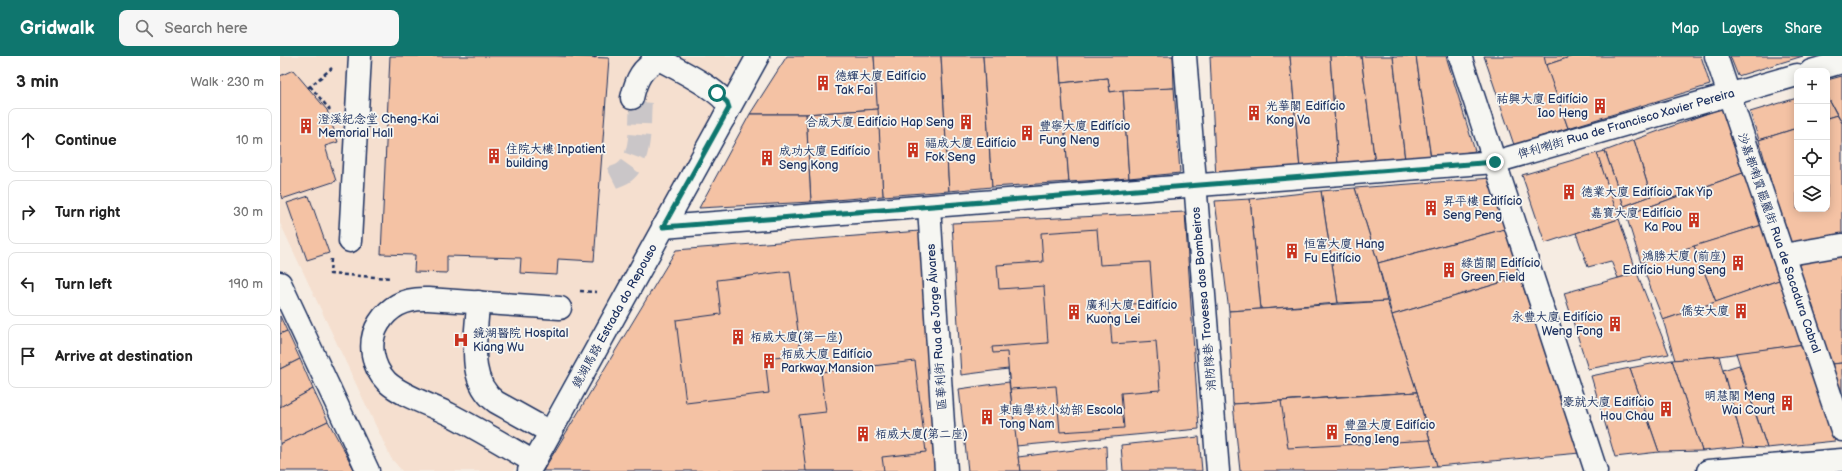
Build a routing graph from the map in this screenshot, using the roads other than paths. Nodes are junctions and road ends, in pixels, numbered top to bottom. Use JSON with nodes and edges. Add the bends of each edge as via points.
{"nodes":[{"id":1,"x":360,"y":56,"type":"edge"},
{"id":2,"x":758,"y":56,"type":"edge"},
{"id":3,"x":1185,"y":56,"type":"edge"},
{"id":4,"x":1460,"y":56,"type":"edge"},
{"id":5,"x":1716,"y":56,"type":"edge"},
{"id":6,"x":660,"y":60,"type":"edge"},
{"id":7,"x":1842,"y":62,"type":"edge"},
{"id":8,"x":1821,"y":68,"type":"edge"},
{"id":9,"x":1794,"y":76,"type":"edge"},
{"id":10,"x":743,"y":84,"type":"junction"},
{"id":11,"x":717,"y":93,"type":"junction"},
{"id":12,"x":1729,"y":95,"type":"junction"},
{"id":13,"x":636,"y":99,"type":"tunnel mouth"},
{"id":14,"x":724,"y":118,"type":"junction"},
{"id":15,"x":1495,"y":162,"type":"junction"},
{"id":16,"x":1195,"y":185,"type":"junction"},
{"id":17,"x":929,"y":207,"type":"junction"},
{"id":18,"x":663,"y":227,"type":"junction"},
{"id":19,"x":350,"y":241,"type":"dead end"},
{"id":20,"x":1842,"y":244,"type":"edge"},
{"id":21,"x":1783,"y":255,"type":"junction"},
{"id":22,"x":280,"y":283,"type":"edge"},
{"id":23,"x":478,"y":302,"type":"junction"},
{"id":24,"x":560,"y":308,"type":"dead end"},
{"id":25,"x":1842,"y":430,"type":"edge"},
{"id":26,"x":550,"y":432,"type":"junction"},
{"id":27,"x":1842,"y":460,"type":"edge"},
{"id":28,"x":532,"y":466,"type":"edge"},
{"id":29,"x":368,"y":471,"type":"edge"},
{"id":30,"x":946,"y":471,"type":"edge"},
{"id":31,"x":1218,"y":471,"type":"edge"},
{"id":32,"x":1596,"y":471,"type":"edge"},
{"id":33,"x":1708,"y":471,"type":"edge"}],
"edges":[{"from":1,"to":19,"type":"street"},
{"from":2,"to":10,"type":"street","name":"鏡湖馬路 Estrada do Repouso"},
{"from":3,"to":16,"type":"street","name":"消防隊巷 Travessa dos Bombeiros"},
{"from":4,"to":15,"type":"street"},
{"from":5,"to":12,"type":"street","name":"沙嘉都喇賈罷麗街 Rua de Sacadura Cabral"},
{"from":6,"to":11,"type":"street"},
{"from":6,"to":13,"type":"street","via":[[650,63],[641,72],[636,82]]},
{"from":7,"to":8,"type":"street"},
{"from":9,"to":12,"type":"street","name":"俾利喇街 Rua de Francisco Xavier Pereira"},
{"from":10,"to":11,"type":"street","via":[[731,97]]},
{"from":10,"to":14,"type":"street","name":"鏡湖馬路 Estrada do Repouso"},
{"from":11,"to":14,"type":"street","via":[[727,102],[729,108]]},
{"from":12,"to":15,"type":"street","name":"俾利喇街 Rua de Francisco Xavier Pereira"},
{"from":12,"to":21,"type":"street","name":"沙嘉都喇賈罷麗街 Rua de Sacadura Cabral"},
{"from":14,"to":18,"type":"street","name":"鏡湖馬路 Estrada do Repouso"},
{"from":15,"to":16,"type":"street","name":"俾利喇街 Rua de Francisco Xavier Pereira"},
{"from":15,"to":32,"type":"street"},
{"from":16,"to":17,"type":"street","name":"俾利喇街 Rua de Francisco Xavier Pereira"},
{"from":16,"to":31,"type":"street","name":"消防隊巷 Travessa dos Bombeiros"},
{"from":17,"to":18,"type":"street","name":"俾利喇街 Rua de Francisco Xavier Pereira"},
{"from":17,"to":30,"type":"street","name":"區華利街 Rua de Jorge Álvares"},
{"from":18,"to":26,"type":"street","name":"鏡湖馬路 Estrada do Repouso"},
{"from":20,"to":21,"type":"street"},
{"from":21,"to":25,"type":"street","name":"沙嘉都喇賈罷麗街 Rua de Sacadura Cabral"},
{"from":22,"to":29,"type":"street"},
{"from":23,"to":24,"type":"street"},
{"from":23,"to":26,"type":"street","via":[[475,363],[481,385],[496,402]]},
{"from":23,"to":28,"type":"street","via":[[420,299],[398,304],[377,326],[372,348],[375,363],[382,377],[394,387],[451,415]]},
{"from":26,"to":28,"type":"street","name":"鏡湖馬路 Estrada do Repouso"},
{"from":27,"to":33,"type":"street"}]}
